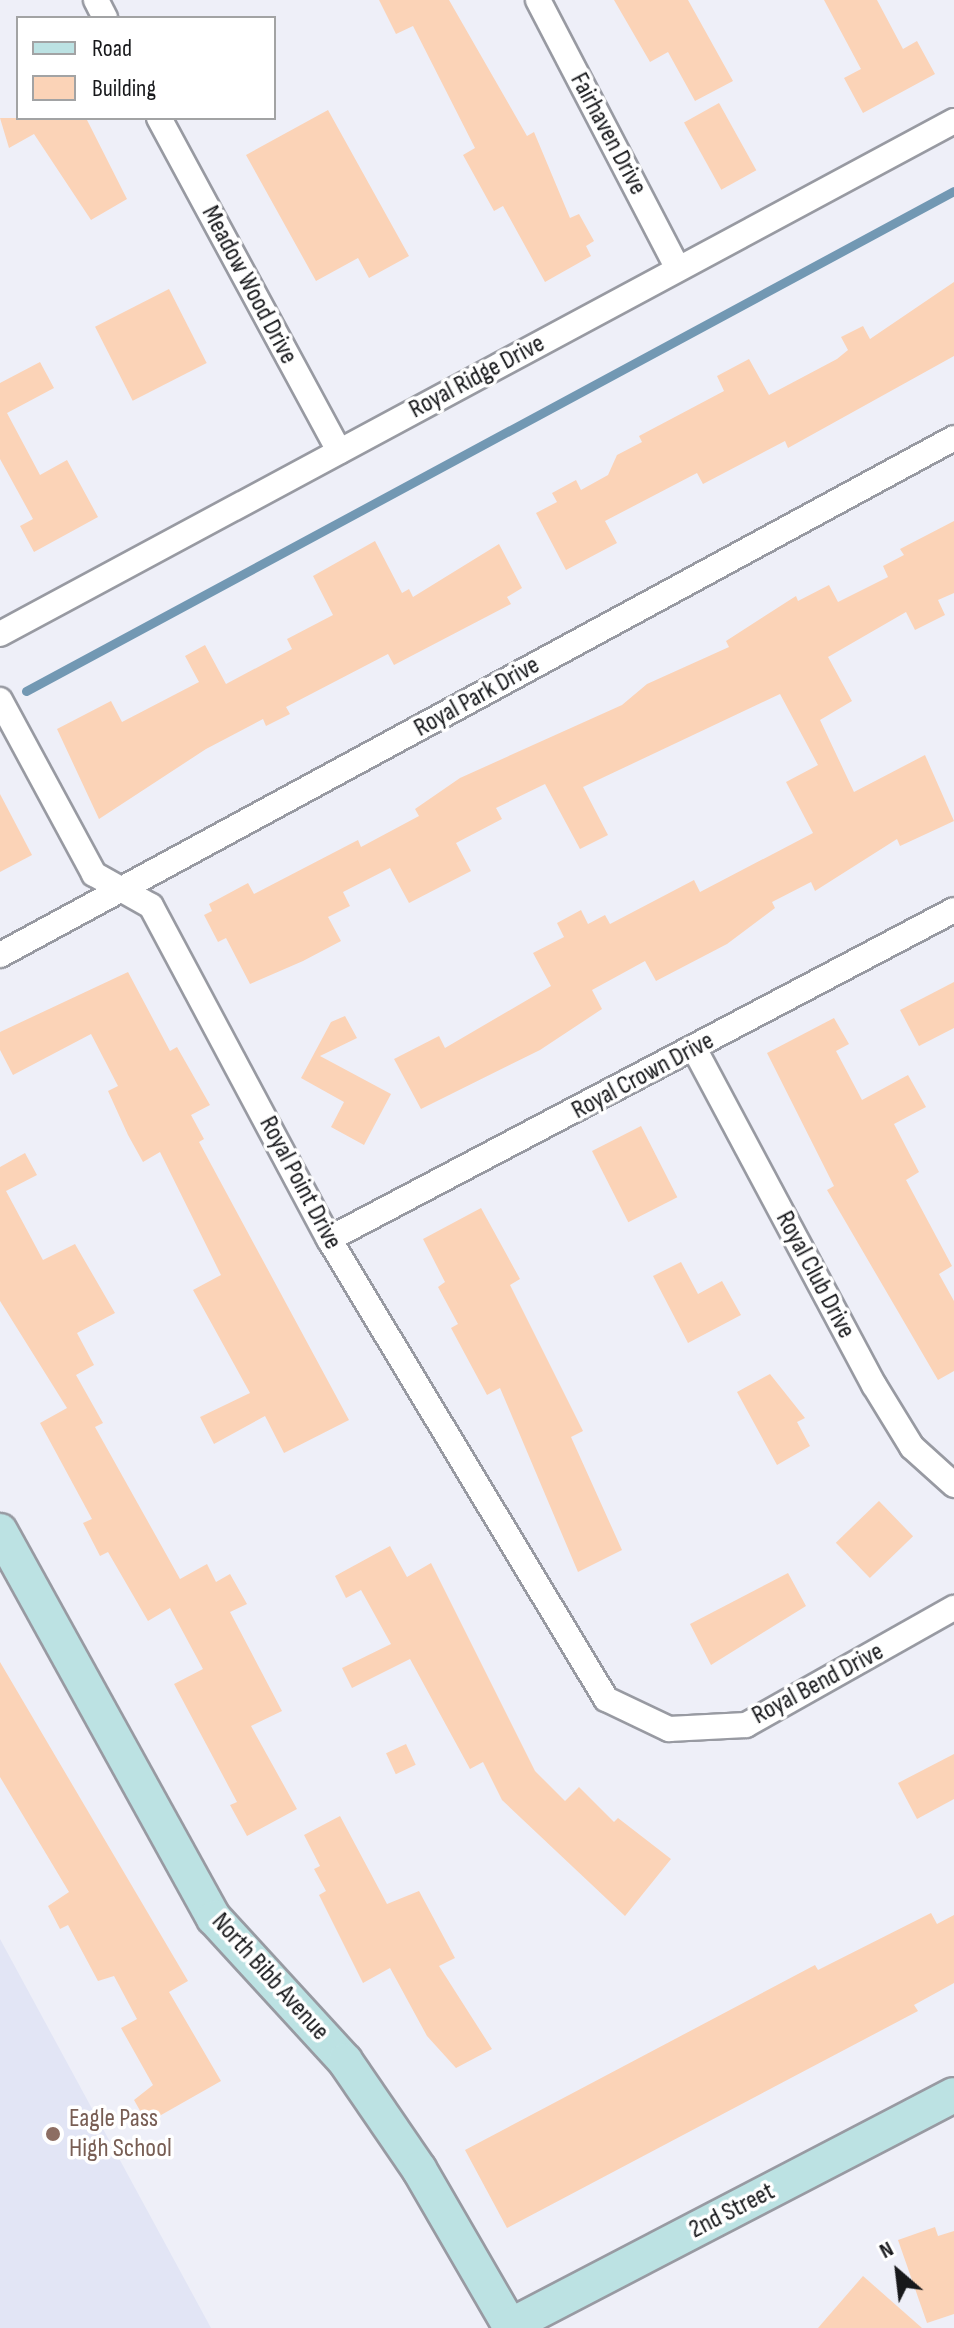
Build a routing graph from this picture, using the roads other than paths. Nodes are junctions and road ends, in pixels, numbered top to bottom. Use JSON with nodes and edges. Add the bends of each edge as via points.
{"nodes":[{"id":1,"x":538,"y":0,"type":"edge"},
{"id":2,"x":160,"y":120,"type":"edge"},
{"id":3,"x":954,"y":121,"type":"edge"},
{"id":4,"x":678,"y":269,"type":"junction"},
{"id":5,"x":954,"y":438,"type":"edge"},
{"id":6,"x":339,"y":451,"type":"junction"},
{"id":7,"x":0,"y":634,"type":"edge"},
{"id":8,"x":0,"y":700,"type":"edge"},
{"id":9,"x":125,"y":889,"type":"junction"},
{"id":10,"x":954,"y":910,"type":"edge"},
{"id":11,"x":0,"y":955,"type":"edge"},
{"id":12,"x":695,"y":1050,"type":"junction"},
{"id":13,"x":329,"y":1239,"type":"junction"},
{"id":14,"x":954,"y":1485,"type":"edge"},
{"id":15,"x":0,"y":1531,"type":"edge"},
{"id":16,"x":954,"y":1608,"type":"edge"},
{"id":17,"x":596,"y":1679,"type":"joint"},
{"id":18,"x":954,"y":2095,"type":"edge"},
{"id":19,"x":509,"y":2327,"type":"edge"}],
"edges":[{"from":1,"to":4,"type":"street","name":"Fairhaven Drive"},
{"from":2,"to":6,"type":"street","name":"Meadow Wood Drive"},
{"from":3,"to":4,"type":"street","name":"Royal Ridge Drive"},
{"from":4,"to":6,"type":"street","name":"Royal Ridge Drive"},
{"from":5,"to":9,"type":"street","name":"Royal Park Drive"},
{"from":6,"to":7,"type":"street","name":"Royal Ridge Drive"},
{"from":8,"to":9,"type":"street","name":"Royal Point Drive","via":[[94,874]]},
{"from":9,"to":11,"type":"street","name":"Royal Park Drive"},
{"from":9,"to":13,"type":"street","name":"Royal Point Drive","via":[[151,906]]},
{"from":10,"to":12,"type":"street","name":"Royal Crown Drive"},
{"from":12,"to":13,"type":"street","name":"Royal Crown Drive"},
{"from":12,"to":14,"type":"street","name":"Royal Club Drive","via":[[874,1385],[912,1447]]},
{"from":13,"to":17,"type":"street","name":"Royal Point Drive"},
{"from":15,"to":19,"type":"main road","name":"North Bibb Avenue","via":[[214,1918],[345,2061]]},
{"from":16,"to":17,"type":"street","name":"Royal Bend Drive","via":[[746,1725],[669,1729],[606,1699]]},
{"from":18,"to":19,"type":"main road","name":"2nd Street"}]}
